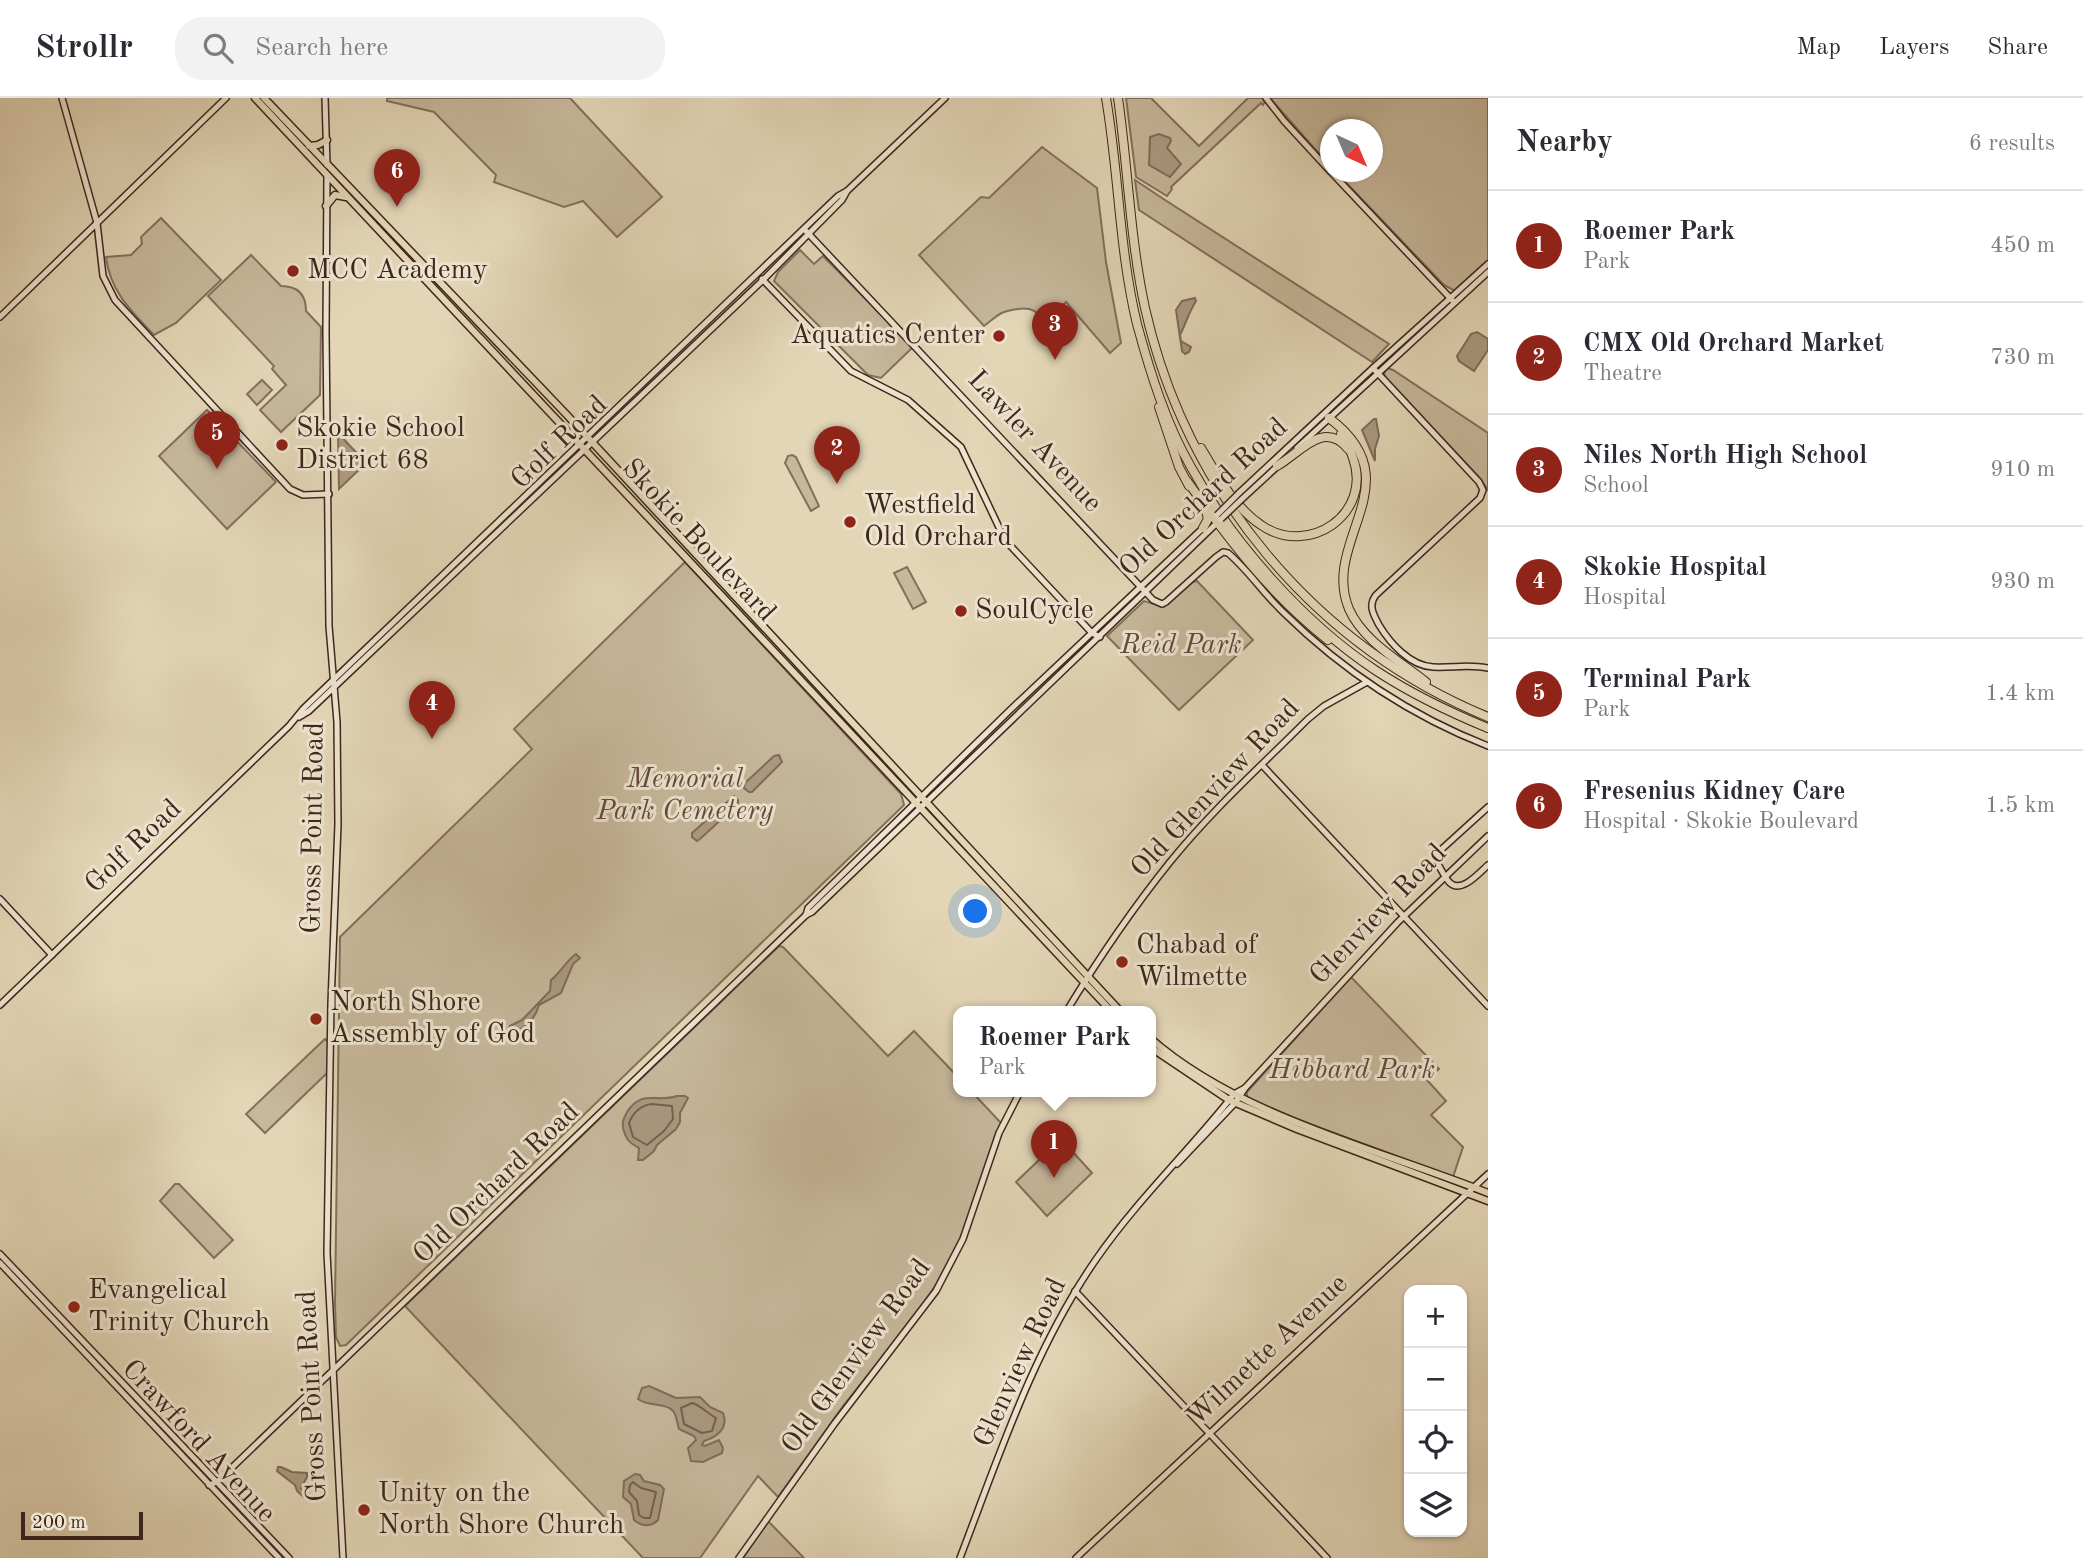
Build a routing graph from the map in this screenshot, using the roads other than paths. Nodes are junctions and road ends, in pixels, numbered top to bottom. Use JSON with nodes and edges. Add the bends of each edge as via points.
{"nodes":[{"id":1,"x":62,"y":98,"type":"edge"},
{"id":2,"x":226,"y":98,"type":"edge"},
{"id":3,"x":255,"y":98,"type":"edge"},
{"id":4,"x":264,"y":98,"type":"edge"},
{"id":5,"x":325,"y":98,"type":"edge"},
{"id":6,"x":945,"y":98,"type":"edge"},
{"id":7,"x":1106,"y":98,"type":"edge"},
{"id":8,"x":1118,"y":98,"type":"edge"},
{"id":9,"x":1266,"y":98,"type":"edge"},
{"id":10,"x":327,"y":140,"type":"junction"},
{"id":11,"x":309,"y":146,"type":"junction"},
{"id":12,"x":1320,"y":159,"type":"edge"},
{"id":13,"x":327,"y":164,"type":"junction"},
{"id":14,"x":327,"y":177,"type":"junction"},
{"id":15,"x":1341,"y":182,"type":"edge"},
{"id":16,"x":346,"y":197,"type":"junction"},
{"id":17,"x":326,"y":206,"type":"junction"},
{"id":18,"x":97,"y":223,"type":"junction"},
{"id":19,"x":806,"y":231,"type":"junction"},
{"id":20,"x":1488,"y":264,"type":"edge"},
{"id":21,"x":1488,"y":272,"type":"edge"},
{"id":22,"x":758,"y":274,"type":"junction"},
{"id":23,"x":763,"y":280,"type":"junction"},
{"id":24,"x":1453,"y":301,"type":"junction"},
{"id":25,"x":0,"y":317,"type":"edge"},
{"id":26,"x":1375,"y":370,"type":"junction"},
{"id":27,"x":1155,"y":382,"type":"junction"},
{"id":28,"x":1329,"y":418,"type":"junction"},
{"id":29,"x":1187,"y":432,"type":"junction"},
{"id":30,"x":589,"y":439,"type":"junction"},
{"id":31,"x":581,"y":447,"type":"junction"},
{"id":32,"x":1351,"y":453,"type":"junction"},
{"id":33,"x":1277,"y":466,"type":"junction"},
{"id":34,"x":1187,"y":481,"type":"junction"},
{"id":35,"x":329,"y":494,"type":"junction"},
{"id":36,"x":1241,"y":496,"type":"junction"},
{"id":37,"x":1217,"y":519,"type":"junction"},
{"id":38,"x":1203,"y":528,"type":"junction"},
{"id":39,"x":1140,"y":587,"type":"junction"},
{"id":40,"x":1146,"y":593,"type":"junction"},
{"id":41,"x":1092,"y":633,"type":"junction"},
{"id":42,"x":1100,"y":637,"type":"junction"},
{"id":43,"x":1488,"y":668,"type":"edge"},
{"id":44,"x":1375,"y":670,"type":"junction"},
{"id":45,"x":1367,"y":682,"type":"junction"},
{"id":46,"x":334,"y":683,"type":"junction"},
{"id":47,"x":1442,"y":695,"type":"junction"},
{"id":48,"x":1488,"y":717,"type":"edge"},
{"id":49,"x":1488,"y":727,"type":"edge"},
{"id":50,"x":1488,"y":746,"type":"edge"},
{"id":51,"x":1262,"y":765,"type":"junction"},
{"id":52,"x":921,"y":796,"type":"junction"},
{"id":53,"x":914,"y":802,"type":"junction"},
{"id":54,"x":927,"y":802,"type":"junction"},
{"id":55,"x":1488,"y":807,"type":"edge"},
{"id":56,"x":920,"y":809,"type":"junction"},
{"id":57,"x":1488,"y":836,"type":"edge"},
{"id":58,"x":1488,"y":865,"type":"edge"},
{"id":59,"x":1446,"y":875,"type":"junction"},
{"id":60,"x":0,"y":899,"type":"edge"},
{"id":61,"x":806,"y":915,"type":"junction"},
{"id":62,"x":1404,"y":916,"type":"junction"},
{"id":63,"x":52,"y":955,"type":"junction"},
{"id":64,"x":1087,"y":980,"type":"junction"},
{"id":65,"x":0,"y":1005,"type":"edge"},
{"id":66,"x":1070,"y":1006,"type":"edge"},
{"id":67,"x":1107,"y":1006,"type":"edge"},
{"id":68,"x":1115,"y":1006,"type":"edge"},
{"id":69,"x":1488,"y":1006,"type":"edge"},
{"id":70,"x":1156,"y":1043,"type":"edge"},
{"id":71,"x":1156,"y":1051,"type":"edge"},
{"id":72,"x":1017,"y":1097,"type":"edge"},
{"id":73,"x":1235,"y":1098,"type":"junction"},
{"id":74,"x":1488,"y":1174,"type":"edge"},
{"id":75,"x":1474,"y":1188,"type":"junction"},
{"id":76,"x":1467,"y":1194,"type":"junction"},
{"id":77,"x":1488,"y":1194,"type":"edge"},
{"id":78,"x":1488,"y":1201,"type":"edge"},
{"id":79,"x":0,"y":1254,"type":"edge"},
{"id":80,"x":0,"y":1263,"type":"edge"},
{"id":81,"x":1075,"y":1291,"type":"junction"},
{"id":82,"x":333,"y":1370,"type":"junction"},
{"id":83,"x":1210,"y":1434,"type":"junction"},
{"id":84,"x":217,"y":1482,"type":"junction"},
{"id":85,"x":209,"y":1485,"type":"junction"},
{"id":86,"x":214,"y":1490,"type":"junction"},
{"id":87,"x":279,"y":1558,"type":"edge"},
{"id":88,"x":289,"y":1558,"type":"edge"},
{"id":89,"x":343,"y":1558,"type":"edge"},
{"id":90,"x":739,"y":1558,"type":"edge"},
{"id":91,"x":960,"y":1558,"type":"edge"},
{"id":92,"x":1076,"y":1558,"type":"edge"},
{"id":93,"x":1327,"y":1558,"type":"edge"}],
"edges":[{"from":1,"to":18,"type":"main road"},
{"from":2,"to":18,"type":"main road"},
{"from":3,"to":14,"type":"main road","name":"Skokie Boulevard"},
{"from":4,"to":11,"type":"main road","name":"Skokie Boulevard"},
{"from":5,"to":10,"type":"main road","name":"Gross Point Road"},
{"from":6,"to":19,"type":"main road","name":"Golf Road"},
{"from":7,"to":27,"type":"highway","via":[[1131,294]]},
{"from":8,"to":29,"type":"highway","via":[[1145,306]]},
{"from":9,"to":12,"type":"main road"},
{"from":10,"to":11,"type":"main road"},
{"from":10,"to":13,"type":"main road","name":"Gross Point Road"},
{"from":11,"to":13,"type":"main road","name":"Skokie Boulevard"},
{"from":13,"to":14,"type":"main road","name":"Gross Point Road"},
{"from":13,"to":30,"type":"main road","name":"Skokie Boulevard"},
{"from":14,"to":16,"type":"main road","name":"Skokie Boulevard"},
{"from":14,"to":17,"type":"main road","name":"Gross Point Road"},
{"from":15,"to":24,"type":"main road"},
{"from":16,"to":17,"type":"main road","via":[[335,195]]},
{"from":16,"to":31,"type":"main road","name":"Skokie Boulevard"},
{"from":17,"to":35,"type":"main road","name":"Gross Point Road"},
{"from":18,"to":25,"type":"main road"},
{"from":18,"to":35,"type":"main road","via":[[103,276],[121,309],[290,489],[301,495]]},
{"from":19,"to":22,"type":"main road","name":"Golf Road"},
{"from":19,"to":23,"type":"main road","name":"Golf Road"},
{"from":19,"to":39,"type":"main road","name":"Lawler Avenue"},
{"from":20,"to":24,"type":"main road","name":"Old Orchard Road"},
{"from":21,"to":24,"type":"main road","name":"Old Orchard Road"},
{"from":22,"to":23,"type":"main road"},
{"from":22,"to":30,"type":"main road","name":"Golf Road"},
{"from":23,"to":30,"type":"main road","name":"Golf Road"},
{"from":23,"to":41,"type":"main road","via":[[851,372],[907,399],[961,447],[1005,540]]},
{"from":24,"to":26,"type":"main road","name":"Old Orchard Road"},
{"from":26,"to":28,"type":"main road","name":"Old Orchard Road"},
{"from":26,"to":36,"type":"main road","name":"Old Orchard Road"},
{"from":26,"to":43,"type":"main road","via":[[1483,491],[1376,595],[1371,603],[1373,614],[1387,636],[1417,663]]},
{"from":27,"to":34,"type":"highway","via":[[1157,402]]},
{"from":27,"to":44,"type":"highway","via":[[1190,467],[1232,529],[1299,606]]},
{"from":28,"to":32,"type":"highway"},
{"from":28,"to":33,"type":"main road","name":"Old Orchard Road"},
{"from":28,"to":47,"type":"highway","via":[[1355,443],[1366,476],[1344,571],[1349,608],[1373,640]]},
{"from":29,"to":32,"type":"highway","via":[[1249,516],[1283,536],[1315,534],[1345,513],[1357,479]]},
{"from":29,"to":47,"type":"highway","via":[[1237,517],[1296,588],[1360,644]]},
{"from":30,"to":31,"type":"main road","name":"Golf Road"},
{"from":30,"to":52,"type":"main road","name":"Skokie Boulevard"},
{"from":31,"to":46,"type":"main road","name":"Golf Road"},
{"from":31,"to":53,"type":"main road","name":"Skokie Boulevard"},
{"from":32,"to":33,"type":"highway","via":[[1337,440],[1314,438]]},
{"from":33,"to":36,"type":"main road","name":"Old Orchard Road"},
{"from":34,"to":37,"type":"highway"},
{"from":34,"to":38,"type":"highway","via":[[1207,514]]},
{"from":35,"to":46,"type":"main road","name":"Gross Point Road","via":[[329,640]]},
{"from":36,"to":37,"type":"main road","name":"Old Orchard Road","bridge":true},
{"from":37,"to":38,"type":"main road","name":"Old Orchard Road"},
{"from":37,"to":40,"type":"main road","name":"Old Orchard Road"},
{"from":37,"to":44,"type":"highway","via":[[1269,588],[1299,617]]},
{"from":38,"to":39,"type":"main road","name":"Old Orchard Road"},
{"from":39,"to":40,"type":"main road","name":"Lawler Avenue"},
{"from":39,"to":41,"type":"main road","name":"Old Orchard Road"},
{"from":40,"to":42,"type":"main road","name":"Old Orchard Road"},
{"from":40,"to":45,"type":"main road","via":[[1157,603],[1166,602],[1216,557],[1228,553],[1304,633]]},
{"from":41,"to":42,"type":"main road"},
{"from":41,"to":52,"type":"main road","name":"Old Orchard Road"},
{"from":42,"to":54,"type":"main road","name":"Old Orchard Road"},
{"from":44,"to":49,"type":"highway"},
{"from":45,"to":50,"type":"main road","via":[[1424,717]]},
{"from":45,"to":51,"type":"main road","name":"Old Glenview Road","via":[[1320,709]]},
{"from":46,"to":63,"type":"main road","name":"Golf Road"},
{"from":46,"to":82,"type":"main road","name":"Gross Point Road","via":[[338,830],[327,1225]]},
{"from":47,"to":48,"type":"highway"},
{"from":51,"to":62,"type":"main road"},
{"from":51,"to":64,"type":"main road","name":"Old Glenview Road","via":[[1171,860]]},
{"from":52,"to":53,"type":"main road","name":"Old Orchard Road"},
{"from":52,"to":54,"type":"main road","name":"Skokie Boulevard"},
{"from":53,"to":56,"type":"main road","name":"Skokie Boulevard"},
{"from":53,"to":61,"type":"main road","name":"Old Orchard Road"},
{"from":54,"to":56,"type":"main road","name":"Old Orchard Road"},
{"from":54,"to":64,"type":"main road","name":"Skokie Boulevard"},
{"from":55,"to":59,"type":"main road","via":[[1433,857]]},
{"from":56,"to":61,"type":"main road","name":"Old Orchard Road"},
{"from":56,"to":64,"type":"main road","name":"Skokie Boulevard"},
{"from":57,"to":59,"type":"main road","name":"Glenview Road"},
{"from":58,"to":59,"type":"main road","via":[[1461,885],[1449,882]]},
{"from":59,"to":62,"type":"main road","name":"Glenview Road"},
{"from":60,"to":63,"type":"main road"},
{"from":61,"to":82,"type":"main road","name":"Old Orchard Road"},
{"from":62,"to":69,"type":"main road"},
{"from":62,"to":73,"type":"main road","name":"Glenview Road"},
{"from":63,"to":65,"type":"main road","name":"Golf Road"},
{"from":64,"to":66,"type":"main road","name":"Old Glenview Road"},
{"from":64,"to":67,"type":"main road","name":"Skokie Boulevard"},
{"from":64,"to":68,"type":"main road","name":"Skokie Boulevard"},
{"from":70,"to":73,"type":"main road"},
{"from":71,"to":73,"type":"main road"},
{"from":72,"to":90,"type":"main road","name":"Old Glenview Road","via":[[999,1133],[963,1239],[936,1292]]},
{"from":73,"to":75,"type":"main road"},
{"from":73,"to":76,"type":"main road","via":[[1297,1129]]},
{"from":73,"to":81,"type":"main road","name":"Glenview Road","via":[[1126,1221]]},
{"from":74,"to":75,"type":"main road","name":"Wilmette Avenue"},
{"from":75,"to":76,"type":"main road","name":"Wilmette Avenue"},
{"from":75,"to":77,"type":"main road"},
{"from":76,"to":78,"type":"main road"},
{"from":76,"to":83,"type":"main road","name":"Wilmette Avenue"},
{"from":79,"to":84,"type":"main road","name":"Crawford Avenue"},
{"from":80,"to":85,"type":"main road","name":"Crawford Avenue"},
{"from":81,"to":83,"type":"main road"},
{"from":81,"to":91,"type":"main road","name":"Glenview Road","via":[[1030,1380]]},
{"from":82,"to":84,"type":"main road","name":"Old Orchard Road"},
{"from":82,"to":89,"type":"main road","name":"Gross Point Road"},
{"from":83,"to":92,"type":"main road","name":"Wilmette Avenue"},
{"from":83,"to":93,"type":"main road"},
{"from":84,"to":85,"type":"main road","name":"Old Orchard Road"},
{"from":84,"to":86,"type":"main road","name":"Old Orchard Road"},
{"from":84,"to":88,"type":"main road","name":"Crawford Avenue"},
{"from":85,"to":86,"type":"main road","name":"Crawford Avenue"},
{"from":86,"to":87,"type":"main road","name":"Crawford Avenue"}]}
